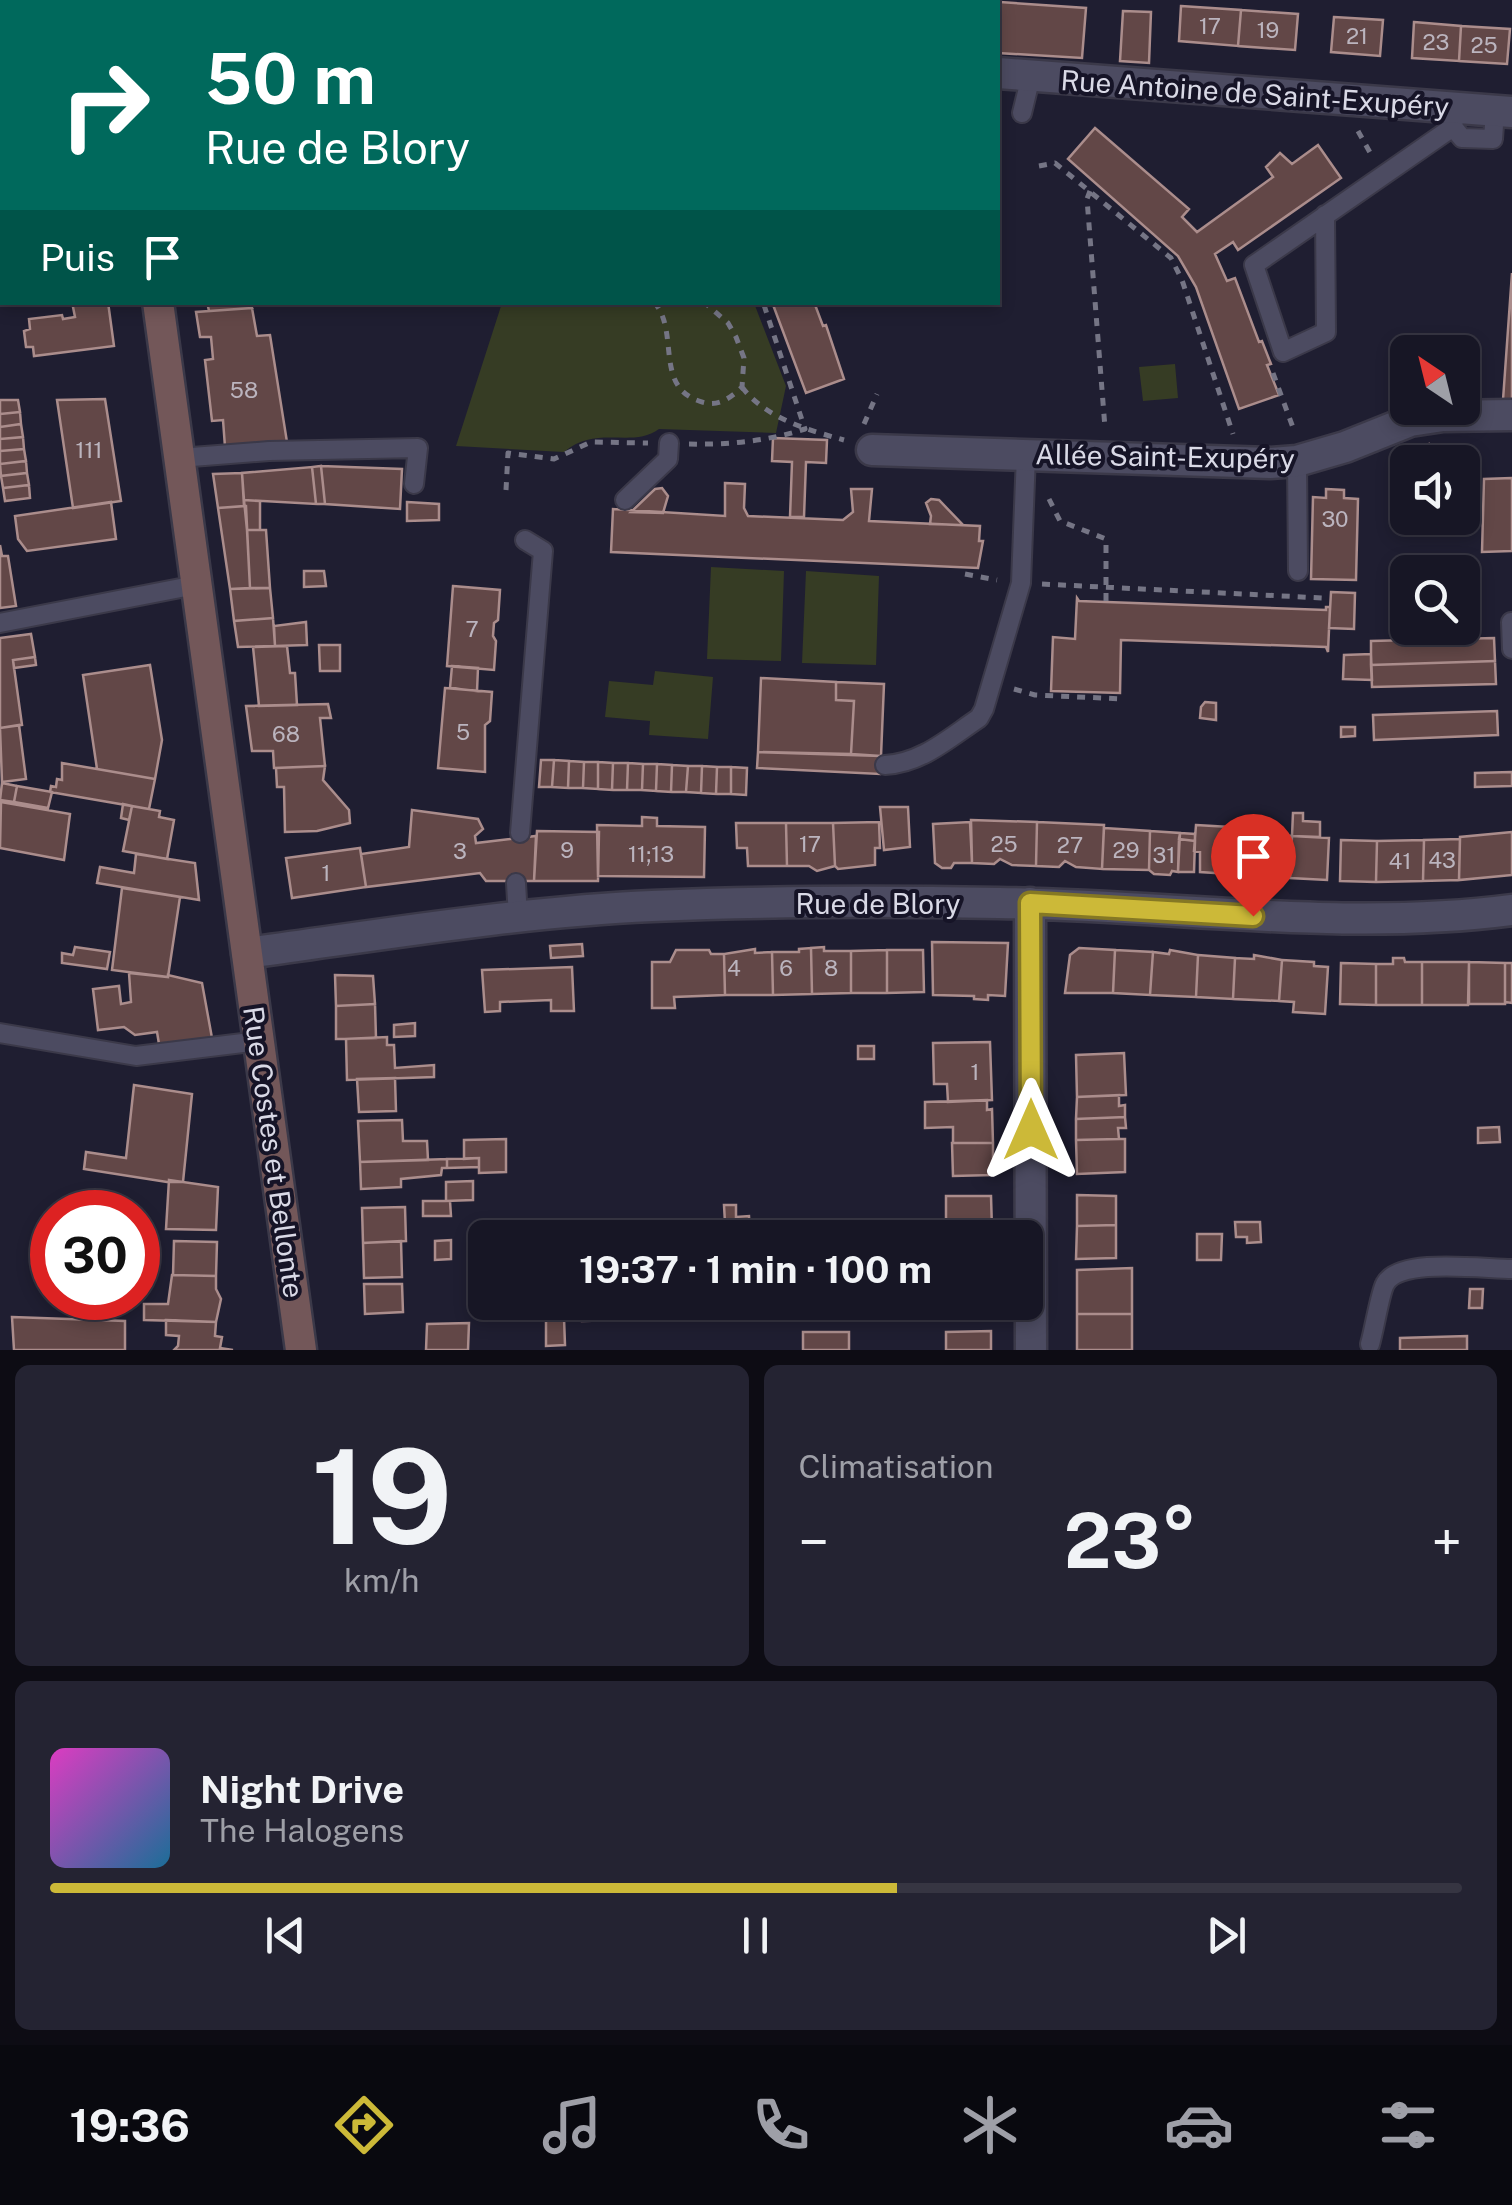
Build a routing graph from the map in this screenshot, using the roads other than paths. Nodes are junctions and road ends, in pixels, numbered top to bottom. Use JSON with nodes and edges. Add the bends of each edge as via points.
{"nodes":[{"id":1,"x":1000,"y":74,"type":"edge"},
{"id":2,"x":1031,"y":76,"type":"junction"},
{"id":3,"x":1503,"y":111,"type":"edge"},
{"id":4,"x":1022,"y":114,"type":"dead end"},
{"id":5,"x":1454,"y":117,"type":"junction"},
{"id":6,"x":1325,"y":215,"type":"junction"},
{"id":7,"x":158,"y":305,"type":"edge"},
{"id":8,"x":1512,"y":415,"type":"edge"},
{"id":9,"x":669,"y":443,"type":"road end"},
{"id":10,"x":872,"y":450,"type":"road end"},
{"id":11,"x":1026,"y":455,"type":"junction"},
{"id":12,"x":1301,"y":460,"type":"junction"},
{"id":13,"x":181,"y":472,"type":"junction"},
{"id":14,"x":414,"y":484,"type":"dead end"},
{"id":15,"x":625,"y":500,"type":"dead end"},
{"id":16,"x":525,"y":540,"type":"dead end"},
{"id":17,"x":1298,"y":572,"type":"dead end"},
{"id":18,"x":196,"y":585,"type":"junction"},
{"id":19,"x":1510,"y":622,"type":"edge"},
{"id":20,"x":0,"y":623,"type":"edge"},
{"id":21,"x":1512,"y":649,"type":"edge"},
{"id":22,"x":885,"y":764,"type":"dead end"},
{"id":23,"x":520,"y":833,"type":"dead end"},
{"id":24,"x":516,"y":883,"type":"dead end"},
{"id":25,"x":1030,"y":903,"type":"junction"},
{"id":26,"x":1512,"y":910,"type":"edge"},
{"id":27,"x":518,"y":917,"type":"junction"},
{"id":28,"x":247,"y":953,"type":"junction"},
{"id":29,"x":0,"y":1034,"type":"edge"},
{"id":30,"x":259,"y":1041,"type":"junction"},
{"id":31,"x":1512,"y":1269,"type":"edge"},
{"id":32,"x":1370,"y":1344,"type":"dead end"},
{"id":33,"x":302,"y":1350,"type":"edge"},
{"id":34,"x":1032,"y":1350,"type":"edge"}],
"edges":[{"from":1,"to":2,"type":"street","name":"Rue Antoine de Saint-Exupéry"},
{"from":2,"to":4,"type":"lane"},
{"from":2,"to":5,"type":"street","name":"Rue Antoine de Saint-Exupéry","via":[[1353,100]]},
{"from":3,"to":5,"type":"street","name":"Rue Antoine de Saint-Exupéry"},
{"from":5,"to":6,"type":"lane"},
{"from":6,"to":6,"type":"lane","via":[[1254,265],[1283,352],[1326,332]]},
{"from":7,"to":13,"type":"main road","name":"Rue Costes et Bellonte"},
{"from":8,"to":12,"type":"street","name":"Allée Saint-Exupéry","via":[[1410,420]]},
{"from":9,"to":15,"type":"lane","via":[[668,458]]},
{"from":10,"to":11,"type":"street","name":"Allée Saint-Exupéry"},
{"from":11,"to":12,"type":"street","name":"Allée Saint-Exupéry"},
{"from":11,"to":22,"type":"lane","via":[[1021,583],[979,718],[919,758]]},
{"from":12,"to":17,"type":"lane"},
{"from":13,"to":14,"type":"lane","via":[[269,451],[418,448]]},
{"from":13,"to":18,"type":"main road","name":"Rue Costes et Bellonte"},
{"from":16,"to":23,"type":"lane","via":[[543,551]]},
{"from":18,"to":20,"type":"lane"},
{"from":18,"to":28,"type":"main road","name":"Rue Costes et Bellonte"},
{"from":19,"to":21,"type":"lane"},
{"from":24,"to":27,"type":"lane"},
{"from":25,"to":26,"type":"street","name":"Rue de Blory","via":[[1374,920]]},
{"from":25,"to":27,"type":"street","name":"Rue de Blory","via":[[650,906]]},
{"from":25,"to":34,"type":"street"},
{"from":27,"to":28,"type":"street","name":"Rue de Blory"},
{"from":28,"to":30,"type":"main road","name":"Rue Costes et Bellonte"},
{"from":29,"to":30,"type":"lane","via":[[136,1056]]},
{"from":30,"to":33,"type":"main road","name":"Rue Costes et Bellonte"},
{"from":31,"to":32,"type":"lane","via":[[1392,1273],[1382,1288]]}]}
